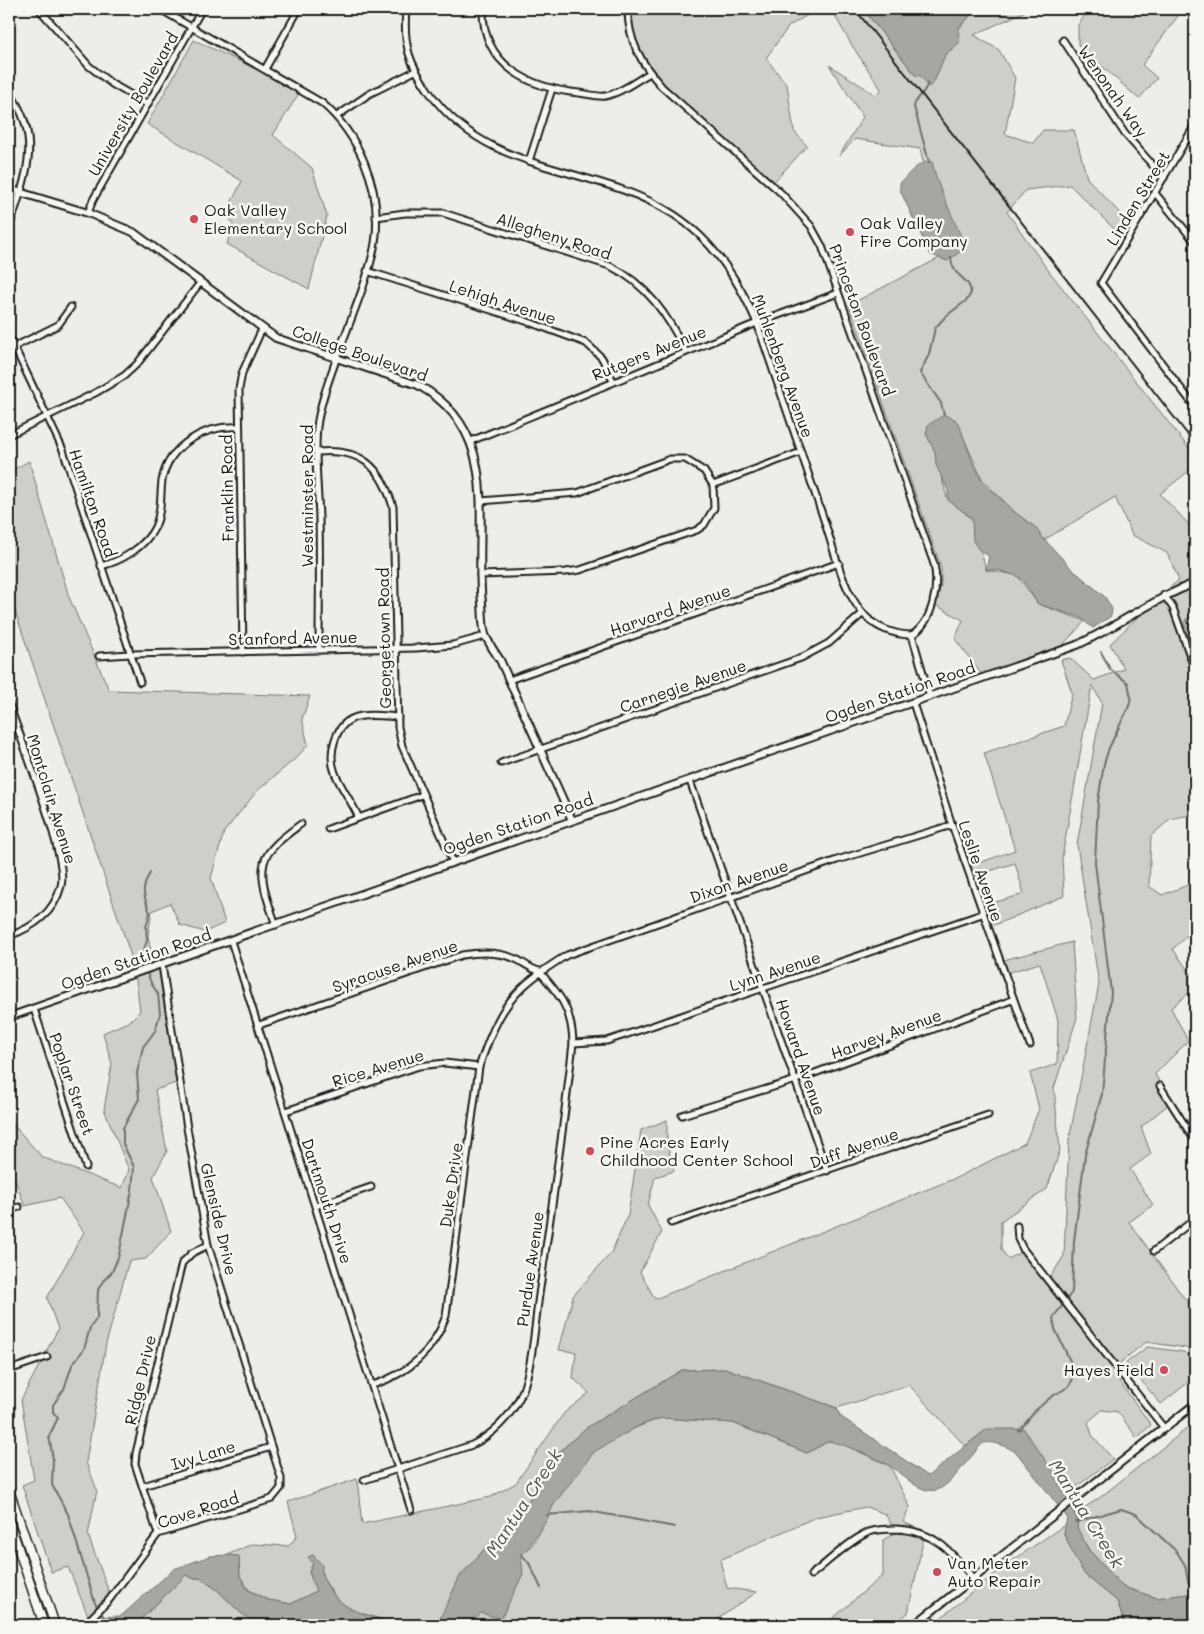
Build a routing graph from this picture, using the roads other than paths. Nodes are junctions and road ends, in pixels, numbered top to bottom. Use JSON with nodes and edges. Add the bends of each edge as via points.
{"nodes":[{"id":1,"x":40,"y":9,"type":"edge"},
{"id":2,"x":160,"y":9,"type":"edge"},
{"id":3,"x":202,"y":9,"type":"edge"},
{"id":4,"x":299,"y":9,"type":"edge"},
{"id":5,"x":406,"y":9,"type":"edge"},
{"id":6,"x":483,"y":9,"type":"edge"},
{"id":7,"x":628,"y":9,"type":"edge"},
{"id":8,"x":191,"y":27,"type":"junction"},
{"id":9,"x":1063,"y":40,"type":"dead end"},
{"id":10,"x":265,"y":68,"type":"junction"},
{"id":11,"x":415,"y":71,"type":"junction"},
{"id":12,"x":650,"y":73,"type":"junction"},
{"id":13,"x":552,"y":89,"type":"junction"},
{"id":14,"x":9,"y":92,"type":"edge"},
{"id":15,"x":147,"y":104,"type":"junction"},
{"id":16,"x":337,"y":116,"type":"junction"},
{"id":17,"x":1195,"y":125,"type":"edge"},
{"id":18,"x":529,"y":161,"type":"junction"},
{"id":19,"x":1164,"y":178,"type":"junction"},
{"id":20,"x":9,"y":188,"type":"edge"},
{"id":21,"x":19,"y":192,"type":"junction"},
{"id":22,"x":1155,"y":192,"type":"junction"},
{"id":23,"x":88,"y":213,"type":"junction"},
{"id":24,"x":376,"y":217,"type":"junction"},
{"id":25,"x":9,"y":228,"type":"edge"},
{"id":26,"x":1195,"y":242,"type":"edge"},
{"id":27,"x":367,"y":271,"type":"junction"},
{"id":28,"x":200,"y":282,"type":"junction"},
{"id":29,"x":838,"y":293,"type":"junction"},
{"id":30,"x":71,"y":307,"type":"dead end"},
{"id":31,"x":757,"y":323,"type":"junction"},
{"id":32,"x":262,"y":329,"type":"junction"},
{"id":33,"x":9,"y":336,"type":"edge"},
{"id":34,"x":14,"y":347,"type":"junction"},
{"id":35,"x":686,"y":352,"type":"junction"},
{"id":36,"x":336,"y":359,"type":"junction"},
{"id":37,"x":613,"y":381,"type":"junction"},
{"id":38,"x":1195,"y":406,"type":"edge"},
{"id":39,"x":46,"y":416,"type":"junction"},
{"id":40,"x":239,"y":426,"type":"junction"},
{"id":41,"x":9,"y":435,"type":"edge"},
{"id":42,"x":471,"y":441,"type":"junction"},
{"id":43,"x":318,"y":452,"type":"junction"},
{"id":44,"x":801,"y":452,"type":"junction"},
{"id":45,"x":713,"y":485,"type":"junction"},
{"id":46,"x":481,"y":501,"type":"junction"},
{"id":47,"x":839,"y":563,"type":"junction"},
{"id":48,"x":101,"y":566,"type":"junction"},
{"id":49,"x":480,"y":575,"type":"junction"},
{"id":50,"x":1195,"y":582,"type":"edge"},
{"id":51,"x":1164,"y":595,"type":"junction"},
{"id":52,"x":862,"y":614,"type":"junction"},
{"id":53,"x":912,"y":635,"type":"junction"},
{"id":54,"x":485,"y":636,"type":"junction"},
{"id":55,"x":396,"y":648,"type":"junction"},
{"id":56,"x":319,"y":650,"type":"junction"},
{"id":57,"x":243,"y":652,"type":"junction"},
{"id":58,"x":130,"y":654,"type":"junction"},
{"id":59,"x":99,"y":656,"type":"dead end"},
{"id":60,"x":1195,"y":670,"type":"edge"},
{"id":61,"x":509,"y":680,"type":"junction"},
{"id":62,"x":140,"y":682,"type":"dead end"},
{"id":63,"x":930,"y":697,"type":"junction"},
{"id":64,"x":913,"y":703,"type":"junction"},
{"id":65,"x":9,"y":704,"type":"edge"},
{"id":66,"x":398,"y":717,"type":"junction"},
{"id":67,"x":539,"y":750,"type":"junction"},
{"id":68,"x":501,"y":763,"type":"dead end"},
{"id":69,"x":690,"y":781,"type":"junction"},
{"id":70,"x":422,"y":796,"type":"junction"},
{"id":71,"x":359,"y":818,"type":"junction"},
{"id":72,"x":572,"y":820,"type":"junction"},
{"id":73,"x":301,"y":824,"type":"dead end"},
{"id":74,"x":952,"y":825,"type":"junction"},
{"id":75,"x":328,"y":829,"type":"dead end"},
{"id":76,"x":452,"y":862,"type":"junction"},
{"id":77,"x":730,"y":897,"type":"junction"},
{"id":78,"x":982,"y":914,"type":"junction"},
{"id":79,"x":276,"y":925,"type":"junction"},
{"id":80,"x":9,"y":936,"type":"edge"},
{"id":81,"x":231,"y":941,"type":"junction"},
{"id":82,"x":162,"y":964,"type":"junction"},
{"id":83,"x":539,"y":971,"type":"junction"},
{"id":84,"x":764,"y":988,"type":"junction"},
{"id":85,"x":1012,"y":1000,"type":"junction"},
{"id":86,"x":34,"y":1009,"type":"junction"},
{"id":87,"x":9,"y":1018,"type":"edge"},
{"id":88,"x":259,"y":1025,"type":"junction"},
{"id":89,"x":573,"y":1043,"type":"junction"},
{"id":90,"x":1030,"y":1045,"type":"dead end"},
{"id":91,"x":479,"y":1067,"type":"junction"},
{"id":92,"x":796,"y":1080,"type":"junction"},
{"id":93,"x":1160,"y":1086,"type":"dead end"},
{"id":94,"x":286,"y":1111,"type":"junction"},
{"id":95,"x":682,"y":1115,"type":"dead end"},
{"id":96,"x":988,"y":1115,"type":"dead end"},
{"id":97,"x":1195,"y":1142,"type":"edge"},
{"id":98,"x":86,"y":1167,"type":"dead end"},
{"id":99,"x":827,"y":1171,"type":"junction"},
{"id":100,"x":371,"y":1188,"type":"dead end"},
{"id":101,"x":19,"y":1206,"type":"dead end"},
{"id":102,"x":316,"y":1206,"type":"junction"},
{"id":103,"x":9,"y":1210,"type":"edge"},
{"id":104,"x":1195,"y":1219,"type":"edge"},
{"id":105,"x":670,"y":1222,"type":"dead end"},
{"id":106,"x":1016,"y":1226,"type":"dead end"},
{"id":107,"x":208,"y":1245,"type":"junction"},
{"id":108,"x":1154,"y":1252,"type":"dead end"},
{"id":109,"x":47,"y":1357,"type":"dead end"},
{"id":110,"x":9,"y":1370,"type":"edge"},
{"id":111,"x":373,"y":1385,"type":"junction"},
{"id":112,"x":1195,"y":1404,"type":"edge"},
{"id":113,"x":1164,"y":1428,"type":"junction"},
{"id":114,"x":271,"y":1447,"type":"junction"},
{"id":115,"x":398,"y":1469,"type":"junction"},
{"id":116,"x":364,"y":1480,"type":"dead end"},
{"id":117,"x":143,"y":1486,"type":"junction"},
{"id":118,"x":9,"y":1490,"type":"edge"},
{"id":119,"x":272,"y":1499,"type":"joint"},
{"id":120,"x":411,"y":1510,"type":"dead end"},
{"id":121,"x":9,"y":1521,"type":"edge"},
{"id":122,"x":158,"y":1534,"type":"junction"},
{"id":123,"x":811,"y":1575,"type":"dead end"},
{"id":124,"x":973,"y":1578,"type":"junction"},
{"id":125,"x":44,"y":1625,"type":"edge"},
{"id":126,"x":55,"y":1625,"type":"edge"},
{"id":127,"x":84,"y":1625,"type":"edge"},
{"id":128,"x":914,"y":1625,"type":"edge"}],
"edges":[{"from":1,"to":15,"type":"street","via":[[89,66]]},
{"from":2,"to":8,"type":"street","name":"Westminster Road"},
{"from":3,"to":8,"type":"street","name":"University Boulevard"},
{"from":4,"to":10,"type":"street"},
{"from":5,"to":11,"type":"street","name":"Muhlenberg Avenue","via":[[406,50]]},
{"from":6,"to":13,"type":"street","via":[[487,39],[498,58],[523,77]]},
{"from":7,"to":12,"type":"street","name":"Princeton Boulevard","via":[[632,41]]},
{"from":8,"to":10,"type":"street","name":"Westminster Road"},
{"from":8,"to":15,"type":"street","name":"University Boulevard"},
{"from":9,"to":19,"type":"street","name":"Wenonah Way","via":[[1125,134]]},
{"from":10,"to":16,"type":"street","name":"Westminster Road"},
{"from":11,"to":16,"type":"street","via":[[369,94]]},
{"from":11,"to":18,"type":"street","name":"Muhlenberg Avenue","via":[[438,103],[470,134],[494,148]]},
{"from":12,"to":13,"type":"street","via":[[605,96]]},
{"from":12,"to":29,"type":"street","name":"Princeton Boulevard","via":[[802,215],[822,246]]},
{"from":13,"to":18,"type":"street"},
{"from":14,"to":21,"type":"street","via":[[23,115],[30,139],[28,168]]},
{"from":15,"to":23,"type":"street","name":"University Boulevard"},
{"from":16,"to":24,"type":"street","name":"Westminster Road","via":[[352,137],[369,174]]},
{"from":17,"to":19,"type":"street","name":"Linden Street"},
{"from":18,"to":31,"type":"street","name":"Muhlenberg Avenue","via":[[632,193],[685,222],[727,266]]},
{"from":19,"to":22,"type":"street","name":"Linden Street"},
{"from":20,"to":21,"type":"street","name":"College Boulevard"},
{"from":21,"to":23,"type":"street","name":"College Boulevard"},
{"from":21,"to":25,"type":"street"},
{"from":22,"to":26,"type":"street"},
{"from":22,"to":38,"type":"street","name":"Linden Street","via":[[1101,283]]},
{"from":23,"to":28,"type":"street","name":"College Boulevard","via":[[133,232]]},
{"from":24,"to":27,"type":"street","name":"Westminster Road","via":[[376,237]]},
{"from":24,"to":35,"type":"street","name":"Allegheny Road","via":[[443,213],[610,266],[627,274],[653,299],[671,323]]},
{"from":27,"to":36,"type":"street","name":"Westminster Road"},
{"from":27,"to":37,"type":"street","name":"Lehigh Avenue","via":[[586,343],[602,358]]},
{"from":28,"to":32,"type":"street","name":"College Boulevard"},
{"from":28,"to":39,"type":"street","via":[[137,364],[124,376]]},
{"from":29,"to":31,"type":"street","name":"Rutgers Avenue"},
{"from":29,"to":53,"type":"street","name":"Princeton Boulevard","via":[[935,568],[937,584],[928,618]]},
{"from":30,"to":34,"type":"street","via":[[58,325]]},
{"from":31,"to":35,"type":"street","name":"Rutgers Avenue"},
{"from":31,"to":44,"type":"street","name":"Muhlenberg Avenue"},
{"from":32,"to":36,"type":"street","name":"College Boulevard","via":[[276,338]]},
{"from":32,"to":40,"type":"street","name":"Franklin Road","via":[[242,373]]},
{"from":33,"to":34,"type":"street","name":"Hamilton Road"},
{"from":34,"to":39,"type":"street","name":"Hamilton Road"},
{"from":35,"to":37,"type":"street","name":"Rutgers Avenue"},
{"from":36,"to":42,"type":"street","name":"College Boulevard","via":[[410,382],[430,392],[455,415]]},
{"from":36,"to":43,"type":"street","name":"Westminster Road","via":[[320,409]]},
{"from":37,"to":42,"type":"street","name":"Rutgers Avenue"},
{"from":39,"to":41,"type":"street"},
{"from":39,"to":48,"type":"street","name":"Hamilton Road","via":[[62,450]]},
{"from":40,"to":48,"type":"street","via":[[213,428],[193,437],[180,448],[167,466],[162,481],[155,527],[125,556]]},
{"from":40,"to":57,"type":"street","name":"Franklin Road"},
{"from":42,"to":46,"type":"street","name":"College Boulevard","via":[[477,460]]},
{"from":43,"to":55,"type":"street","name":"Georgetown Road","via":[[338,450],[356,456],[376,470],[388,492],[393,507]]},
{"from":43,"to":56,"type":"street","name":"Westminster Road"},
{"from":44,"to":45,"type":"street"},
{"from":44,"to":47,"type":"street","name":"Muhlenberg Avenue"},
{"from":45,"to":46,"type":"street","via":[[694,463],[679,459],[577,494]]},
{"from":45,"to":49,"type":"street","via":[[715,498],[710,517],[697,530],[687,534],[580,570]]},
{"from":46,"to":49,"type":"street","name":"College Boulevard"},
{"from":47,"to":52,"type":"street","name":"Muhlenberg Avenue"},
{"from":47,"to":61,"type":"street","name":"Harvard Avenue"},
{"from":48,"to":58,"type":"street","name":"Hamilton Road"},
{"from":49,"to":54,"type":"street","name":"College Boulevard"},
{"from":50,"to":51,"type":"street","name":"Ogden Station Road"},
{"from":51,"to":60,"type":"street","via":[[1173,608]]},
{"from":51,"to":63,"type":"street","name":"Ogden Station Road","via":[[1094,637]]},
{"from":52,"to":53,"type":"street","via":[[898,635]]},
{"from":52,"to":67,"type":"street","name":"Carnegie Avenue","via":[[830,643],[801,658]]},
{"from":53,"to":63,"type":"street"},
{"from":54,"to":55,"type":"street","name":"Stanford Avenue","via":[[453,645]]},
{"from":54,"to":61,"type":"street","name":"College Boulevard"},
{"from":55,"to":56,"type":"street","name":"Stanford Avenue"},
{"from":55,"to":66,"type":"street","name":"Georgetown Road"},
{"from":56,"to":57,"type":"street","name":"Stanford Avenue"},
{"from":57,"to":58,"type":"street","name":"Stanford Avenue"},
{"from":58,"to":59,"type":"street","name":"Stanford Avenue"},
{"from":58,"to":62,"type":"street","name":"Hamilton Road"},
{"from":61,"to":67,"type":"street","name":"College Boulevard"},
{"from":63,"to":64,"type":"street","name":"Ogden Station Road"},
{"from":64,"to":69,"type":"street","name":"Ogden Station Road"},
{"from":64,"to":74,"type":"street","name":"Leslie Avenue"},
{"from":65,"to":80,"type":"street","name":"Montclair Avenue","via":[[63,871],[62,885],[51,910],[29,928]]},
{"from":66,"to":70,"type":"street","name":"Georgetown Road","via":[[402,746]]},
{"from":66,"to":71,"type":"street","via":[[357,716],[344,722],[335,738],[331,755],[335,773]]},
{"from":67,"to":68,"type":"street","name":"Carnegie Avenue"},
{"from":67,"to":72,"type":"street","name":"College Boulevard"},
{"from":69,"to":72,"type":"street","name":"Ogden Station Road"},
{"from":69,"to":77,"type":"street","name":"Howard Avenue"},
{"from":70,"to":71,"type":"street"},
{"from":70,"to":76,"type":"street","name":"Georgetown Road"},
{"from":71,"to":75,"type":"street"},
{"from":72,"to":76,"type":"street","name":"Ogden Station Road"},
{"from":73,"to":79,"type":"street","via":[[278,842],[264,863],[264,884]]},
{"from":74,"to":77,"type":"street","name":"Dixon Avenue"},
{"from":74,"to":78,"type":"street","name":"Leslie Avenue"},
{"from":76,"to":79,"type":"street","name":"Ogden Station Road"},
{"from":77,"to":83,"type":"street","name":"Dixon Avenue","via":[[567,955]]},
{"from":77,"to":84,"type":"street","name":"Howard Avenue"},
{"from":78,"to":84,"type":"street","name":"Lynn Avenue"},
{"from":78,"to":85,"type":"street","name":"Leslie Avenue"},
{"from":79,"to":81,"type":"street","name":"Ogden Station Road"},
{"from":81,"to":82,"type":"street","name":"Ogden Station Road"},
{"from":81,"to":88,"type":"street","name":"Dartmouth Drive"},
{"from":82,"to":86,"type":"street","name":"Ogden Station Road"},
{"from":82,"to":107,"type":"street","name":"Glenside Drive"},
{"from":83,"to":88,"type":"street","name":"Syracuse Avenue","via":[[503,956],[462,955]]},
{"from":83,"to":89,"type":"street","name":"Purdue Avenue","via":[[569,1013]]},
{"from":83,"to":91,"type":"street","name":"Duke Drive","via":[[521,987],[501,1013]]},
{"from":84,"to":89,"type":"street","name":"Lynn Avenue","via":[[607,1041]]},
{"from":84,"to":92,"type":"street","name":"Howard Avenue"},
{"from":85,"to":90,"type":"street","name":"Leslie Avenue"},
{"from":85,"to":92,"type":"street","name":"Harvey Avenue"},
{"from":86,"to":87,"type":"street","name":"Ogden Station Road"},
{"from":86,"to":98,"type":"street","name":"Poplar Street"},
{"from":88,"to":94,"type":"street","name":"Dartmouth Drive"},
{"from":89,"to":115,"type":"street","name":"Purdue Avenue","via":[[535,1320],[526,1379],[520,1396],[504,1420],[482,1440],[447,1455]]},
{"from":91,"to":94,"type":"street","name":"Rice Avenue","via":[[445,1063],[419,1066]]},
{"from":91,"to":111,"type":"street","name":"Duke Drive","via":[[446,1316],[438,1336],[421,1359],[399,1374]]},
{"from":92,"to":95,"type":"street","name":"Harvey Avenue"},
{"from":92,"to":99,"type":"street","name":"Howard Avenue"},
{"from":93,"to":97,"type":"street"},
{"from":94,"to":102,"type":"street","name":"Dartmouth Drive"},
{"from":96,"to":99,"type":"street","name":"Duff Avenue"},
{"from":99,"to":105,"type":"street","name":"Duff Avenue"},
{"from":100,"to":102,"type":"street"},
{"from":101,"to":103,"type":"street"},
{"from":102,"to":111,"type":"street","name":"Dartmouth Drive"},
{"from":104,"to":108,"type":"street"},
{"from":106,"to":113,"type":"street","via":[[1023,1249]]},
{"from":107,"to":114,"type":"street","name":"Glenside Drive"},
{"from":107,"to":117,"type":"street","name":"Ridge Drive","via":[[186,1257],[180,1270],[136,1453],[135,1464]]},
{"from":109,"to":110,"type":"street"},
{"from":111,"to":115,"type":"street","name":"Dartmouth Drive"},
{"from":112,"to":113,"type":"street"},
{"from":113,"to":124,"type":"street"},
{"from":114,"to":117,"type":"street","name":"Ivy Lane"},
{"from":114,"to":119,"type":"street","name":"Glenside Drive","via":[[282,1484]]},
{"from":115,"to":116,"type":"street","name":"Purdue Avenue"},
{"from":115,"to":120,"type":"street","name":"Dartmouth Drive"},
{"from":117,"to":122,"type":"street","name":"Ridge Drive"},
{"from":118,"to":126,"type":"main road"},
{"from":119,"to":122,"type":"street","name":"Cove Road"},
{"from":121,"to":125,"type":"main road"},
{"from":122,"to":127,"type":"street","name":"Cove Road","via":[[109,1600]]},
{"from":123,"to":124,"type":"street","via":[[860,1537],[889,1529],[920,1531],[929,1535]]},
{"from":124,"to":128,"type":"street"}]}
